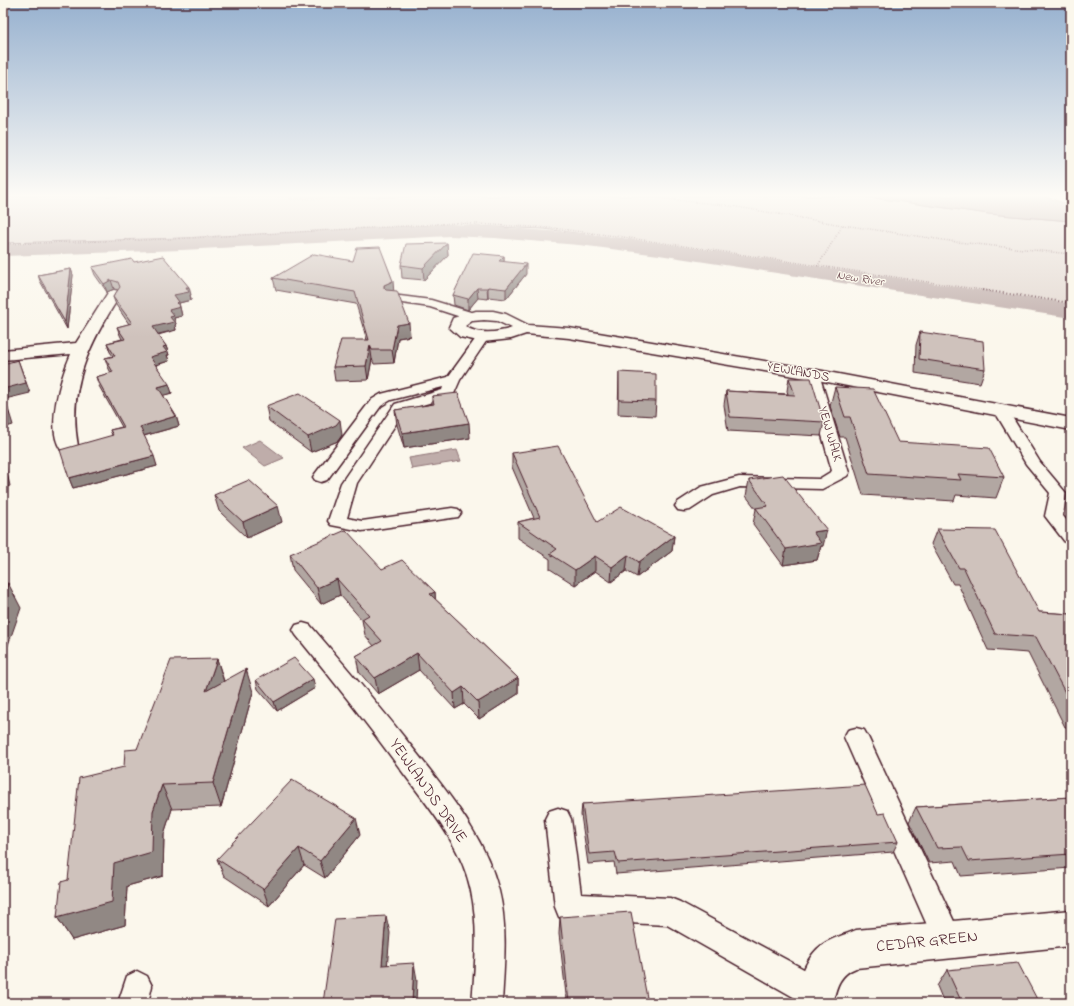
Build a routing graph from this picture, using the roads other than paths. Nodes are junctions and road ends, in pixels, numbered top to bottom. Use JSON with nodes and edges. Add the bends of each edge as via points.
{"nodes":[{"id":1,"x":114,"y":294,"type":"edge"},
{"id":2,"x":392,"y":299,"type":"edge"},
{"id":3,"x":470,"y":316,"type":"junction"},
{"id":4,"x":524,"y":329,"type":"junction"},
{"id":5,"x":483,"y":337,"type":"junction"},
{"id":6,"x":82,"y":348,"type":"junction"},
{"id":7,"x":3,"y":355,"type":"edge"},
{"id":8,"x":812,"y":374,"type":"junction"},
{"id":9,"x":453,"y":380,"type":"junction"},
{"id":10,"x":1002,"y":412,"type":"junction"},
{"id":11,"x":1071,"y":424,"type":"edge"},
{"id":12,"x":68,"y":446,"type":"edge"},
{"id":13,"x":321,"y":477,"type":"dead end"},
{"id":14,"x":684,"y":506,"type":"dead end"},
{"id":15,"x":452,"y":513,"type":"dead end"},
{"id":16,"x":1071,"y":538,"type":"edge"},
{"id":17,"x":303,"y":630,"type":"dead end"},
{"id":18,"x":856,"y":737,"type":"dead end"},
{"id":19,"x":558,"y":819,"type":"dead end"},
{"id":20,"x":1071,"y":928,"type":"edge"},
{"id":21,"x":948,"y":940,"type":"junction"},
{"id":22,"x":815,"y":998,"type":"edge"},
{"id":23,"x":487,"y":1003,"type":"edge"}],
"edges":[{"from":1,"to":6,"type":"street"},
{"from":2,"to":3,"type":"lane","via":[[431,304]]},
{"from":3,"to":4,"type":"street","name":"YEWLANDS","via":[[500,316]]},
{"from":3,"to":5,"type":"street","name":"YEWLANDS","via":[[459,321],[457,327],[466,334]]},
{"from":4,"to":5,"type":"street","name":"YEWLANDS","via":[[511,334]]},
{"from":4,"to":8,"type":"street","name":"YEWLANDS","via":[[569,333]]},
{"from":5,"to":9,"type":"lane"},
{"from":6,"to":7,"type":"street"},
{"from":6,"to":12,"type":"street","via":[[71,379],[64,415],[64,434]]},
{"from":8,"to":10,"type":"street","name":"YEWLANDS"},
{"from":8,"to":14,"type":"lane","name":"YEW WALK","via":[[841,473],[822,484],[739,482],[707,490]]},
{"from":9,"to":13,"type":"lane","via":[[386,397],[376,403]]},
{"from":9,"to":15,"type":"lane","via":[[448,393],[400,407],[349,483],[337,521],[362,526]]},
{"from":10,"to":11,"type":"street","name":"YEWLANDS"},
{"from":10,"to":16,"type":"lane","via":[[1034,464],[1058,493],[1054,516]]},
{"from":17,"to":23,"type":"lane","name":"YEWLANDS DRIVE","via":[[373,713],[464,837],[485,891],[490,954]]},
{"from":18,"to":21,"type":"lane"},
{"from":19,"to":22,"type":"lane","via":[[569,907],[670,912]]},
{"from":20,"to":21,"type":"street","name":"CEDAR GREEN"},
{"from":21,"to":22,"type":"street","name":"CEDAR GREEN","via":[[856,949],[836,958],[824,972]]}]}
